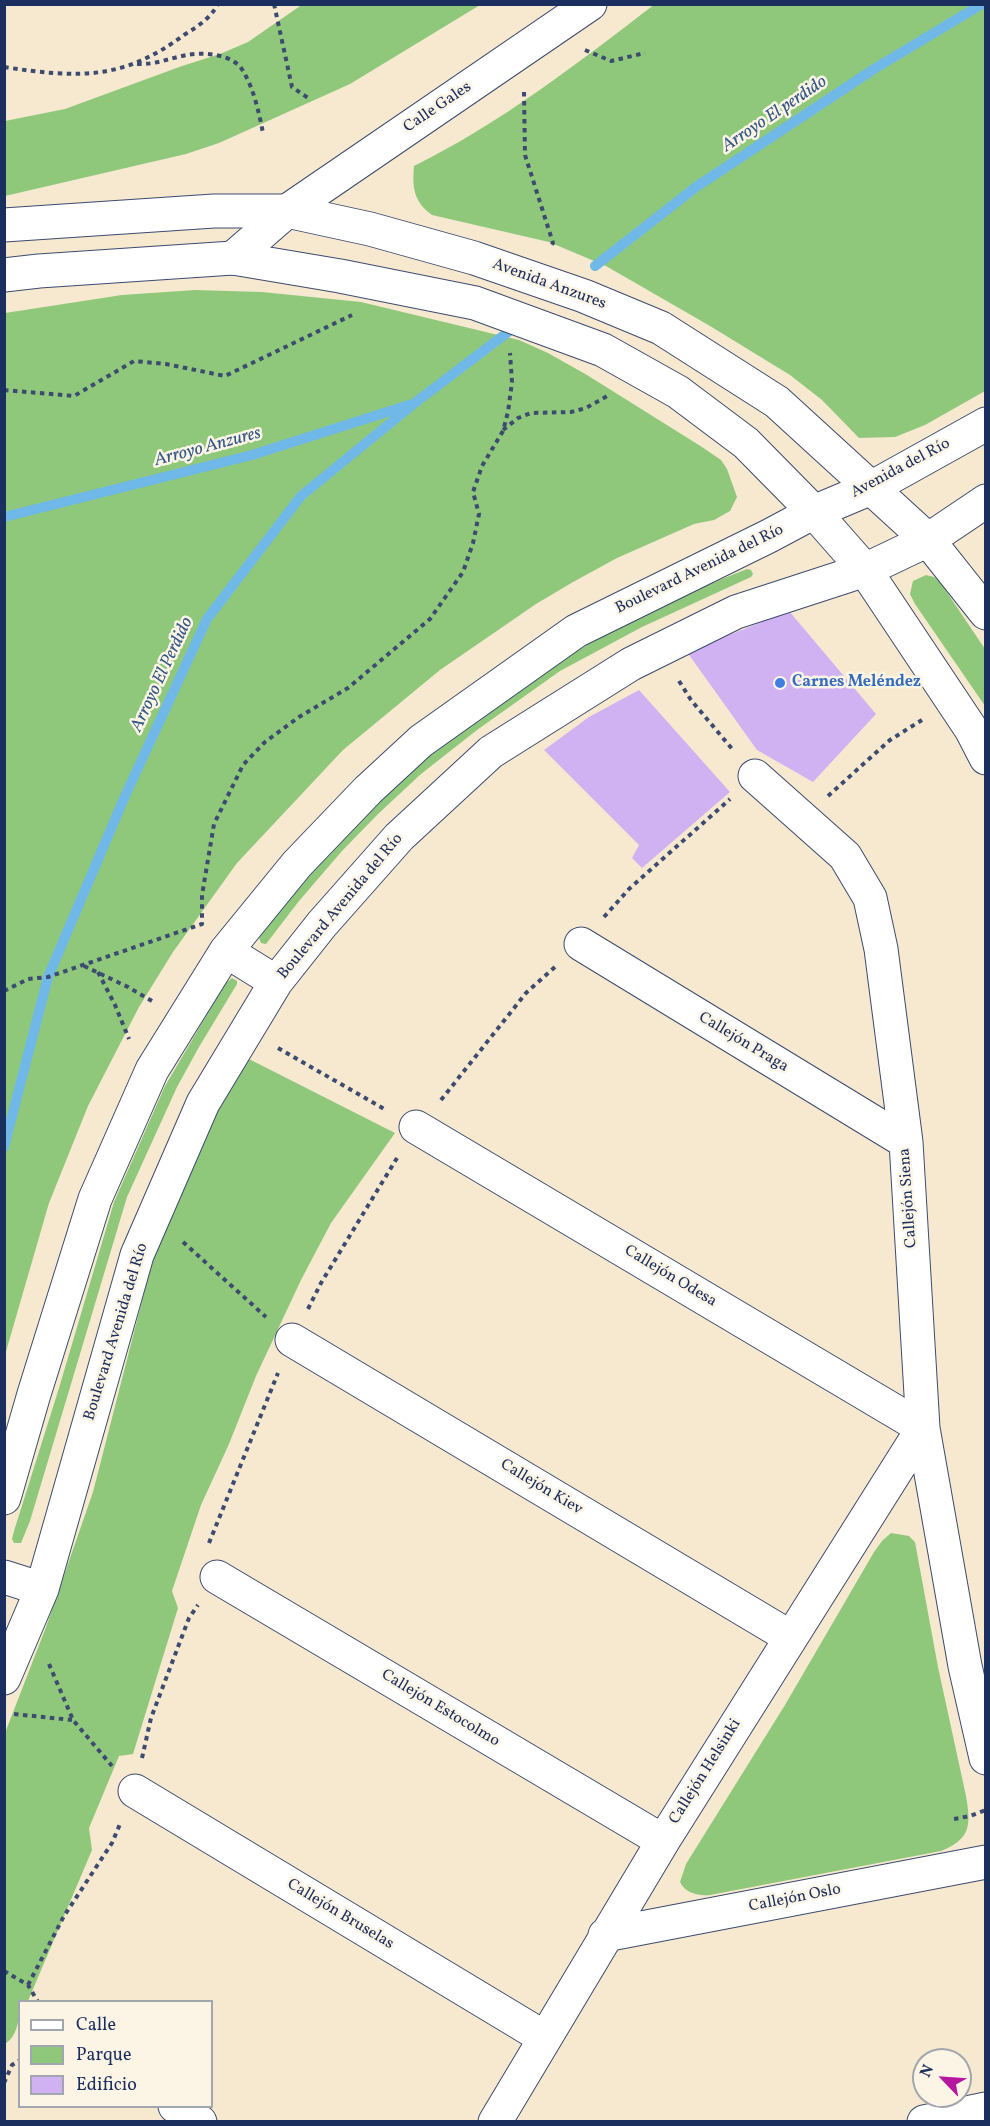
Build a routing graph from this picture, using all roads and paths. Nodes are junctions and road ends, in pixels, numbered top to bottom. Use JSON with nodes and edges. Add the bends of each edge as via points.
{"nodes":[{"id":1,"x":218,"y":4,"type":"edge"},
{"id":2,"x":274,"y":4,"type":"edge"},
{"id":3,"x":590,"y":4,"type":"edge"},
{"id":4,"x":585,"y":50,"type":"dead end"},
{"id":5,"x":645,"y":52,"type":"dead end"},
{"id":6,"x":135,"y":64,"type":"junction"},
{"id":7,"x":4,"y":67,"type":"edge"},
{"id":8,"x":524,"y":91,"type":"dead end"},
{"id":9,"x":311,"y":100,"type":"dead end"},
{"id":10,"x":263,"y":133,"type":"dead end"},
{"id":11,"x":287,"y":211,"type":"junction"},
{"id":12,"x":4,"y":225,"type":"edge"},
{"id":13,"x":547,"y":253,"type":"dead end"},
{"id":14,"x":233,"y":258,"type":"junction"},
{"id":15,"x":4,"y":275,"type":"edge"},
{"id":16,"x":356,"y":313,"type":"dead end"},
{"id":17,"x":510,"y":348,"type":"dead end"},
{"id":18,"x":4,"y":390,"type":"edge"},
{"id":19,"x":611,"y":394,"type":"dead end"},
{"id":20,"x":986,"y":424,"type":"edge"},
{"id":21,"x":502,"y":431,"type":"junction"},
{"id":22,"x":871,"y":488,"type":"junction"},
{"id":23,"x":986,"y":501,"type":"edge"},
{"id":24,"x":814,"y":512,"type":"junction"},
{"id":25,"x":928,"y":540,"type":"junction"},
{"id":26,"x":865,"y":570,"type":"junction"},
{"id":27,"x":986,"y":614,"type":"edge"},
{"id":28,"x":658,"y":650,"type":"junction"},
{"id":29,"x":952,"y":701,"type":"junction"},
{"id":30,"x":986,"y":758,"type":"edge"},
{"id":31,"x":755,"y":776,"type":"joint"},
{"id":32,"x":803,"y":818,"type":"junction"},
{"id":33,"x":581,"y":944,"type":"dead end"},
{"id":34,"x":226,"y":951,"type":"junction"},
{"id":35,"x":83,"y":966,"type":"junction"},
{"id":36,"x":98,"y":972,"type":"junction"},
{"id":37,"x":276,"y":982,"type":"junction"},
{"id":38,"x":4,"y":991,"type":"edge"},
{"id":39,"x":153,"y":1002,"type":"dead end"},
{"id":40,"x":247,"y":1028,"type":"junction"},
{"id":41,"x":131,"y":1044,"type":"dead end"},
{"id":42,"x":416,"y":1127,"type":"junction"},
{"id":43,"x":906,"y":1142,"type":"junction"},
{"id":44,"x":154,"y":1216,"type":"junction"},
{"id":45,"x":292,"y":1340,"type":"junction"},
{"id":46,"x":924,"y":1428,"type":"junction"},
{"id":47,"x":4,"y":1498,"type":"edge"},
{"id":48,"x":4,"y":1577,"type":"edge"},
{"id":49,"x":217,"y":1577,"type":"joint"},
{"id":50,"x":42,"y":1589,"type":"junction"},
{"id":51,"x":30,"y":1619,"type":"junction"},
{"id":52,"x":790,"y":1637,"type":"junction"},
{"id":53,"x":975,"y":1664,"type":"edge"},
{"id":54,"x":4,"y":1678,"type":"edge"},
{"id":55,"x":4,"y":1713,"type":"edge"},
{"id":56,"x":73,"y":1720,"type":"junction"},
{"id":57,"x":984,"y":1748,"type":"edge"},
{"id":58,"x":135,"y":1791,"type":"joint"},
{"id":59,"x":986,"y":1810,"type":"edge"},
{"id":60,"x":954,"y":1820,"type":"dead end"},
{"id":61,"x":663,"y":1841,"type":"junction"},
{"id":62,"x":986,"y":1862,"type":"edge"},
{"id":63,"x":605,"y":1935,"type":"junction"},
{"id":64,"x":4,"y":1971,"type":"edge"},
{"id":65,"x":37,"y":2000,"type":"edge"},
{"id":66,"x":545,"y":2038,"type":"junction"},
{"id":67,"x":18,"y":2062,"type":"edge"},
{"id":68,"x":4,"y":2083,"type":"edge"},
{"id":69,"x":178,"y":2108,"type":"edge"},
{"id":70,"x":986,"y":2109,"type":"edge"},
{"id":71,"x":200,"y":2121,"type":"edge"},
{"id":72,"x":495,"y":2121,"type":"edge"},
{"id":73,"x":924,"y":2121,"type":"edge"}],
"edges":[{"from":1,"to":6,"type":"path","via":[[211,16],[174,43]]},
{"from":2,"to":9,"type":"path","via":[[292,87]]},
{"from":3,"to":11,"type":"street","name":"Calle Gales"},
{"from":4,"to":5,"type":"path","via":[[611,61]]},
{"from":6,"to":7,"type":"path","via":[[95,74],[54,75]]},
{"from":6,"to":10,"type":"path","via":[[150,65],[190,54],[220,54],[242,68]]},
{"from":8,"to":13,"type":"path","via":[[525,155],[553,243]]},
{"from":11,"to":12,"type":"street","name":"Avenida Anzures","via":[[214,211]]},
{"from":11,"to":14,"type":"street","name":"Calle Gales"},
{"from":11,"to":22,"type":"street","name":"Avenida Anzures","via":[[474,258],[661,328],[777,402]]},
{"from":14,"to":15,"type":"street"},
{"from":14,"to":24,"type":"street","via":[[475,303],[603,350],[678,392],[738,436]]},
{"from":16,"to":18,"type":"path","via":[[225,376],[134,361],[74,396]]},
{"from":17,"to":21,"type":"path","via":[[512,382]]},
{"from":19,"to":21,"type":"path","via":[[571,412],[531,413]]},
{"from":20,"to":22,"type":"street","name":"Avenida del Río"},
{"from":21,"to":35,"type":"path","via":[[482,466],[473,492],[479,514],[462,572],[430,619],[348,688],[265,742],[243,765],[214,824],[202,895],[202,924]]},
{"from":22,"to":24,"type":"street","name":"Avenida del Río"},
{"from":22,"to":25,"type":"street","name":"Avenida Anzures"},
{"from":23,"to":25,"type":"street"},
{"from":24,"to":26,"type":"street"},
{"from":24,"to":34,"type":"street","name":"Boulevard Avenida del Río","via":[[576,632],[421,741],[297,864]]},
{"from":25,"to":26,"type":"street"},
{"from":25,"to":27,"type":"street","name":"Avenida Anzures"},
{"from":26,"to":28,"type":"street","name":"Boulevard Avenida del Río","via":[[736,612]]},
{"from":26,"to":29,"type":"street"},
{"from":28,"to":31,"type":"path","via":[[691,700]]},
{"from":28,"to":37,"type":"street","name":"Boulevard Avenida del Río","via":[[491,752],[399,837]]},
{"from":29,"to":30,"type":"street"},
{"from":29,"to":32,"type":"path","via":[[890,740]]},
{"from":31,"to":32,"type":"street","name":"Callejón Siena"},
{"from":32,"to":43,"type":"street","name":"Callejón Siena","via":[[845,856],[870,898],[881,950]]},
{"from":33,"to":43,"type":"street","name":"Callejón Praga"},
{"from":34,"to":37,"type":"street"},
{"from":34,"to":47,"type":"street","name":"Boulevard Avenida del Río","via":[[152,1070],[95,1199]]},
{"from":35,"to":36,"type":"path"},
{"from":35,"to":38,"type":"path","via":[[28,979]]},
{"from":36,"to":39,"type":"path"},
{"from":36,"to":41,"type":"path"},
{"from":37,"to":40,"type":"street","name":"Boulevard Avenida del Río"},
{"from":40,"to":42,"type":"path"},
{"from":40,"to":44,"type":"street","name":"Boulevard Avenida del Río","via":[[203,1103]]},
{"from":42,"to":45,"type":"path","via":[[321,1283]]},
{"from":42,"to":46,"type":"street","name":"Callejón Odesa"},
{"from":43,"to":46,"type":"street","name":"Callejón Siena"},
{"from":44,"to":45,"type":"path"},
{"from":44,"to":50,"type":"street","name":"Boulevard Avenida del Río","via":[[137,1255]]},
{"from":45,"to":49,"type":"path","via":[[208,1546],[207,1561]]},
{"from":45,"to":52,"type":"street","name":"Callejón Kiev"},
{"from":46,"to":52,"type":"street","name":"Callejón Helsinki"},
{"from":46,"to":53,"type":"street","name":"Callejón Siena"},
{"from":48,"to":50,"type":"street"},
{"from":49,"to":61,"type":"street","name":"Callejón Estocolmo"},
{"from":50,"to":51,"type":"street","name":"Boulevard Avenida del Río"},
{"from":51,"to":54,"type":"street","name":"Boulevard Avenida del Río"},
{"from":51,"to":56,"type":"path"},
{"from":52,"to":61,"type":"street","name":"Callejón Helsinki"},
{"from":53,"to":57,"type":"street","name":"Callejón Siena"},
{"from":55,"to":56,"type":"path"},
{"from":56,"to":58,"type":"path"},
{"from":58,"to":66,"type":"street","name":"Callejón Bruselas"},
{"from":59,"to":60,"type":"path"},
{"from":61,"to":63,"type":"street","name":"Callejón Helsinki"},
{"from":62,"to":63,"type":"street","name":"Callejón Oslo"},
{"from":63,"to":66,"type":"street","name":"Callejón Helsinki"},
{"from":64,"to":65,"type":"path","via":[[28,1985]]},
{"from":66,"to":72,"type":"street","name":"Callejón Helsinki"},
{"from":67,"to":68,"type":"path"},
{"from":69,"to":71,"type":"street"},
{"from":70,"to":73,"type":"street"}]}
